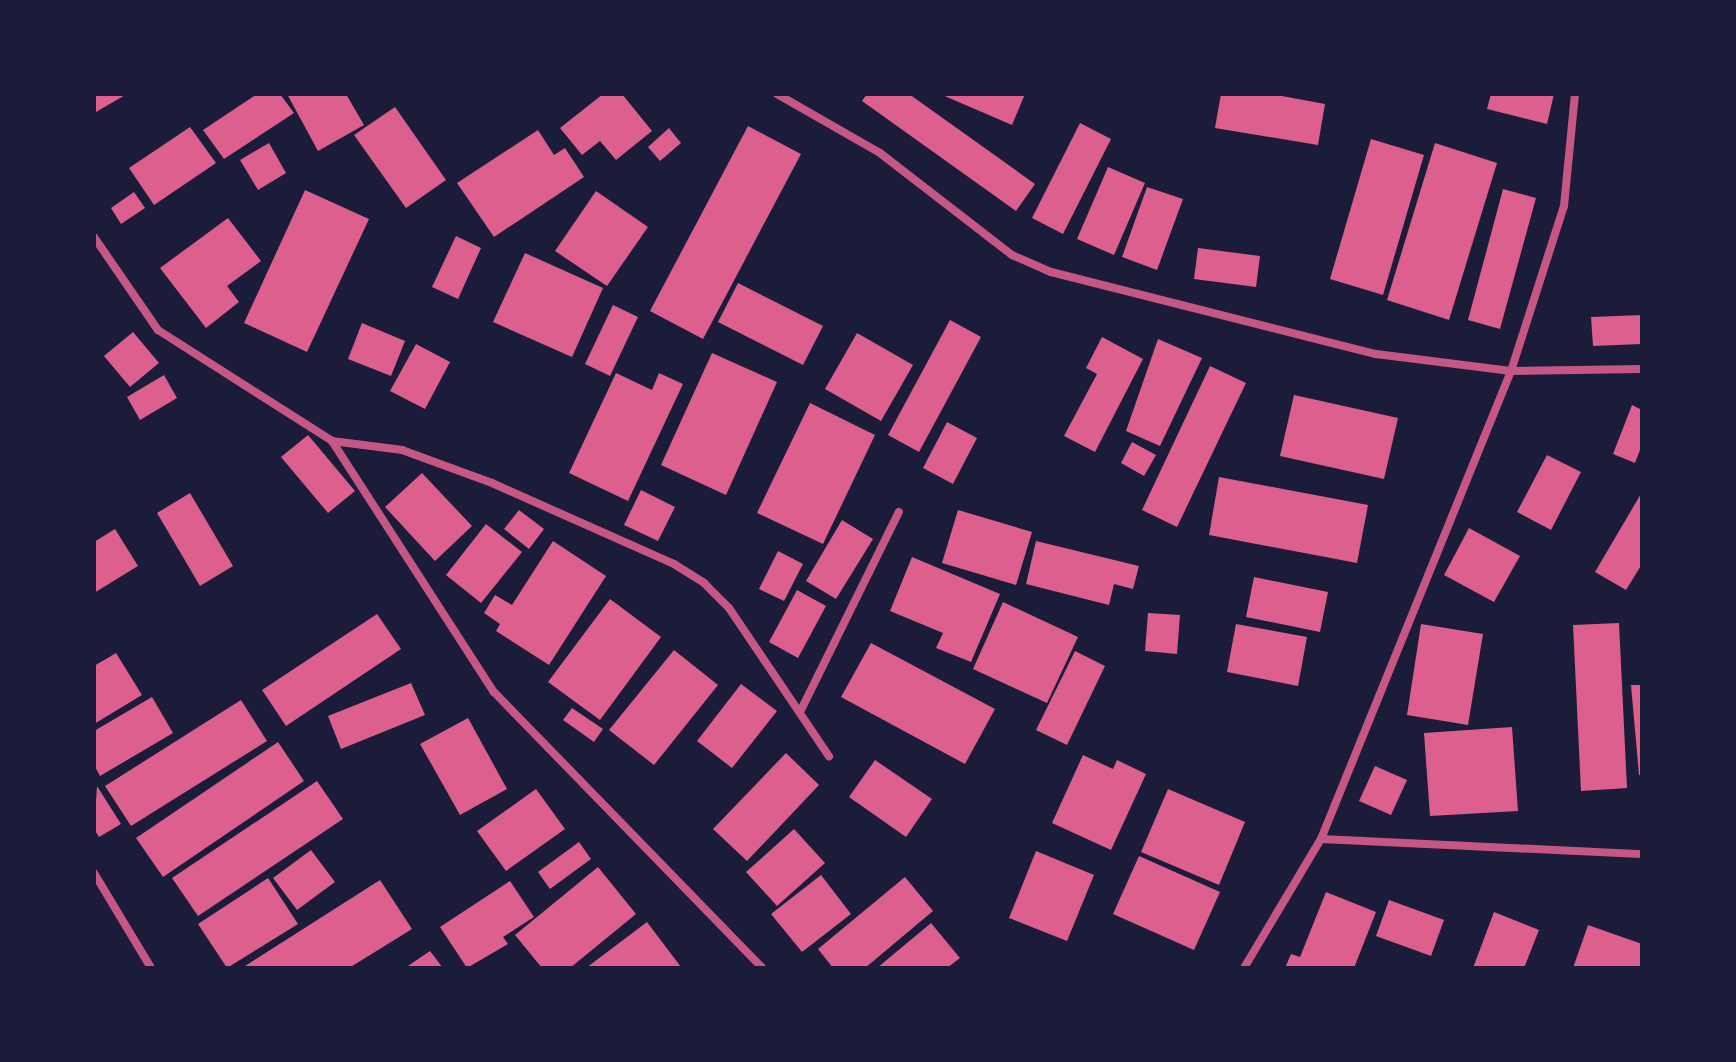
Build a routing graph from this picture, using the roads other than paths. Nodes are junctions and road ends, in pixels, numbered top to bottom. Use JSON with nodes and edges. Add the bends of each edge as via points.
{"nodes":[{"id":1,"x":777,"y":94,"type":"edge"},
{"id":2,"x":1575,"y":94,"type":"edge"},
{"id":3,"x":790,"y":97,"type":"edge"},
{"id":4,"x":94,"y":237,"type":"edge"},
{"id":5,"x":1642,"y":369,"type":"edge"},
{"id":6,"x":1511,"y":371,"type":"junction"},
{"id":7,"x":332,"y":441,"type":"junction"},
{"id":8,"x":899,"y":512,"type":"dead end"},
{"id":9,"x":801,"y":710,"type":"junction"},
{"id":10,"x":829,"y":756,"type":"dead end"},
{"id":11,"x":1321,"y":839,"type":"junction"},
{"id":12,"x":1642,"y":854,"type":"edge"},
{"id":13,"x":94,"y":873,"type":"edge"},
{"id":14,"x":151,"y":968,"type":"edge"},
{"id":15,"x":762,"y":968,"type":"edge"},
{"id":16,"x":1244,"y":968,"type":"edge"}],
"edges":[{"from":1,"to":3,"type":"street"},
{"from":2,"to":6,"type":"street","via":[[1564,206]]},
{"from":3,"to":6,"type":"street","via":[[880,153],[1012,255],[1051,272],[1376,354]]},
{"from":4,"to":7,"type":"street","via":[[158,330]]},
{"from":5,"to":6,"type":"street"},
{"from":6,"to":11,"type":"street"},
{"from":7,"to":9,"type":"street","via":[[402,450],[492,483],[674,564],[729,608]]},
{"from":7,"to":15,"type":"street","via":[[494,692]]},
{"from":8,"to":9,"type":"street"},
{"from":9,"to":10,"type":"street"},
{"from":11,"to":12,"type":"street"},
{"from":11,"to":16,"type":"street"},
{"from":13,"to":14,"type":"street"}]}
